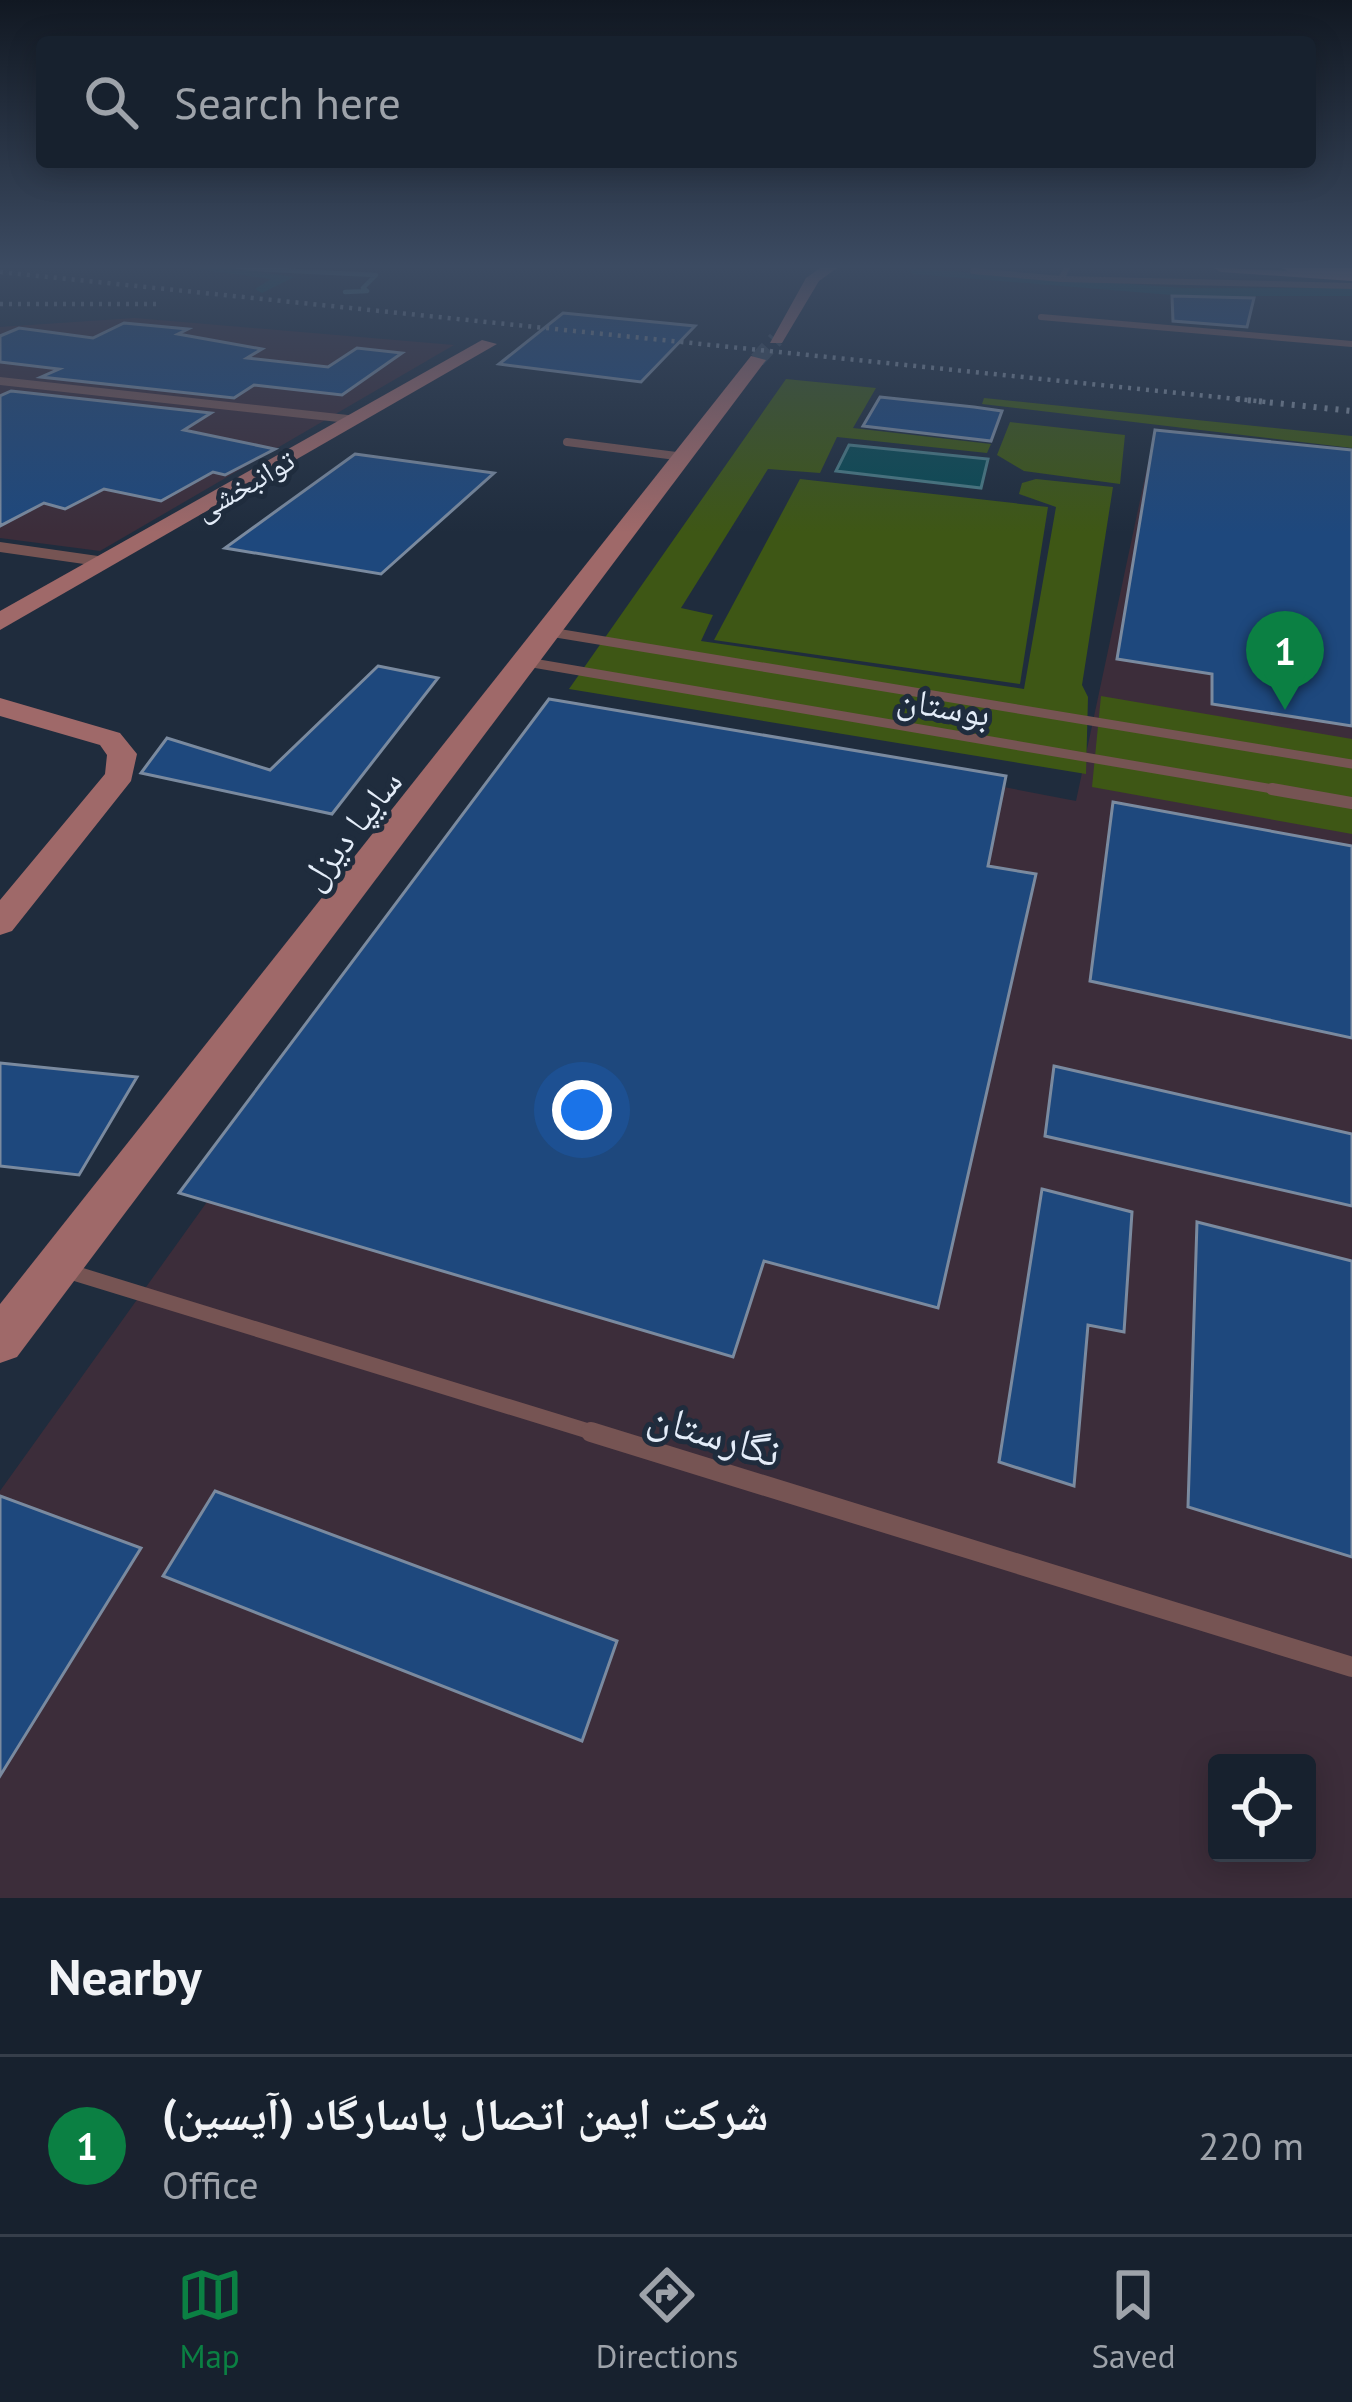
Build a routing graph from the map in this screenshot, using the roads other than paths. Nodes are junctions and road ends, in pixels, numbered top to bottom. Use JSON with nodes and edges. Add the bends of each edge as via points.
{"nodes":[{"id":1,"x":466,"y":357,"type":"edge"},
{"id":2,"x":762,"y":357,"type":"tunnel mouth"},
{"id":3,"x":0,"y":381,"type":"edge"},
{"id":4,"x":357,"y":420,"type":"junction"},
{"id":5,"x":567,"y":442,"type":"dead end"},
{"id":6,"x":684,"y":457,"type":"junction"},
{"id":7,"x":0,"y":548,"type":"edge"},
{"id":8,"x":106,"y":562,"type":"junction"},
{"id":9,"x":0,"y":622,"type":"edge"},
{"id":10,"x":550,"y":632,"type":"junction"},
{"id":11,"x":527,"y":662,"type":"junction"},
{"id":12,"x":0,"y":707,"type":"edge"},
{"id":13,"x":1352,"y":764,"type":"edge"},
{"id":14,"x":1352,"y":802,"type":"edge"},
{"id":15,"x":0,"y":923,"type":"edge"},
{"id":16,"x":57,"y":1268,"type":"junction"},
{"id":17,"x":0,"y":1341,"type":"edge"},
{"id":18,"x":1352,"y":1667,"type":"edge"}],
"edges":[{"from":1,"to":4,"type":"street","name":"توانبخشی"},
{"from":2,"to":6,"type":"street","name":"سایپا دیزل"},
{"from":3,"to":4,"type":"street"},
{"from":4,"to":8,"type":"street","name":"توانبخشی"},
{"from":5,"to":6,"type":"lane"},
{"from":6,"to":10,"type":"street","name":"سایپا دیزل"},
{"from":7,"to":8,"type":"street"},
{"from":8,"to":9,"type":"street","name":"توانبخشی"},
{"from":10,"to":11,"type":"street","name":"سایپا دیزل"},
{"from":10,"to":13,"type":"lane","name":"بوستان"},
{"from":11,"to":14,"type":"lane","name":"بوستان"},
{"from":11,"to":16,"type":"street","name":"سایپا دیزل"},
{"from":12,"to":15,"type":"street","via":[[110,739],[122,754],[120,775]]},
{"from":16,"to":17,"type":"street","name":"سایپا دیزل"},
{"from":16,"to":18,"type":"lane","name":"نگارستان"}]}
